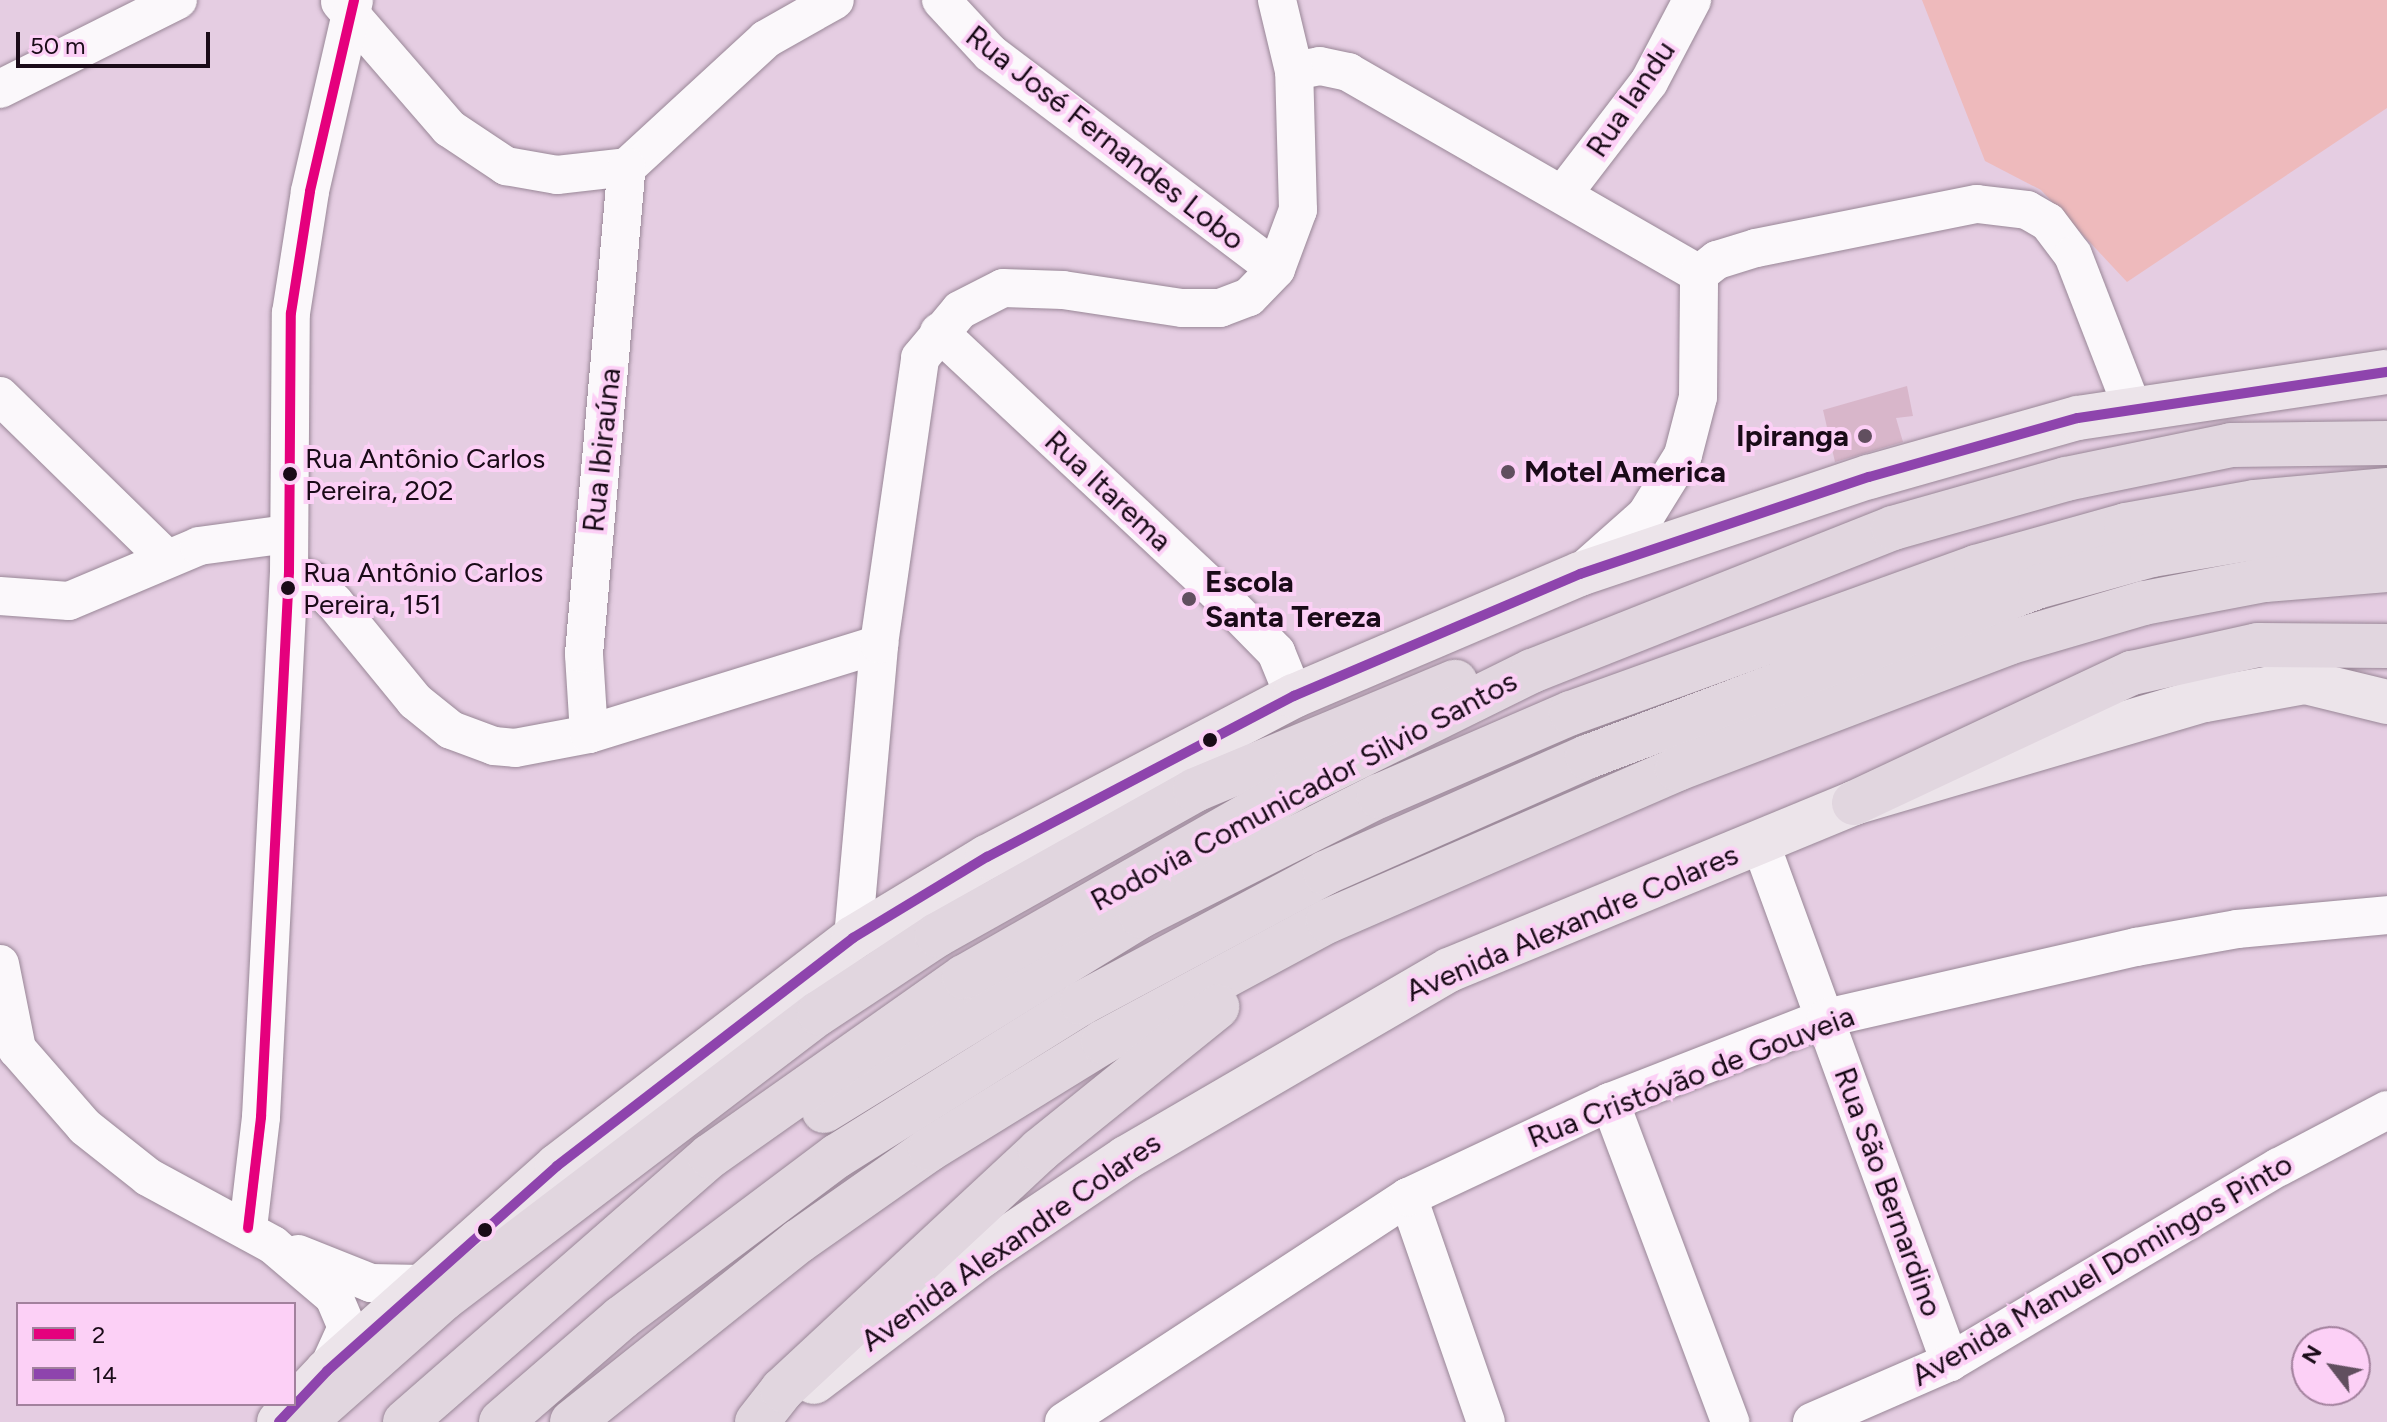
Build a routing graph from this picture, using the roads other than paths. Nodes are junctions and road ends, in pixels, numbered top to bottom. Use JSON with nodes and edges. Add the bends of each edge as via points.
{"nodes":[{"id":1,"x":178,"y":0,"type":"edge"},
{"id":2,"x":835,"y":0,"type":"edge"},
{"id":3,"x":941,"y":0,"type":"edge"},
{"id":4,"x":1277,"y":0,"type":"edge"},
{"id":5,"x":1692,"y":0,"type":"edge"},
{"id":6,"x":348,"y":5,"type":"edge"},
{"id":7,"x":1294,"y":71,"type":"junction"},
{"id":8,"x":0,"y":89,"type":"edge"},
{"id":9,"x":627,"y":167,"type":"junction"},
{"id":10,"x":1563,"y":194,"type":"junction"},
{"id":11,"x":1276,"y":269,"type":"junction"},
{"id":12,"x":1699,"y":274,"type":"junction"},
{"id":13,"x":939,"y":332,"type":"junction"},
{"id":14,"x":2387,"y":372,"type":"edge"},
{"id":15,"x":0,"y":396,"type":"edge"},
{"id":16,"x":2132,"y":407,"type":"junction"},
{"id":17,"x":2387,"y":417,"type":"edge"},
{"id":18,"x":2387,"y":443,"type":"edge"},
{"id":19,"x":2231,"y":445,"type":"junction"},
{"id":20,"x":2387,"y":490,"type":"edge"},
{"id":21,"x":2387,"y":530,"type":"edge"},
{"id":22,"x":288,"y":534,"type":"junction"},
{"id":23,"x":165,"y":557,"type":"junction"},
{"id":24,"x":2387,"y":570,"type":"edge"},
{"id":25,"x":289,"y":572,"type":"junction"},
{"id":26,"x":1580,"y":574,"type":"junction"},
{"id":27,"x":0,"y":596,"type":"edge"},
{"id":28,"x":879,"y":644,"type":"junction"},
{"id":29,"x":2387,"y":646,"type":"edge"},
{"id":30,"x":1532,"y":671,"type":"junction"},
{"id":31,"x":1294,"y":696,"type":"junction"},
{"id":32,"x":2387,"y":702,"type":"edge"},
{"id":33,"x":589,"y":734,"type":"junction"},
{"id":34,"x":1854,"y":803,"type":"junction"},
{"id":35,"x":1760,"y":842,"type":"junction"},
{"id":36,"x":2387,"y":915,"type":"edge"},
{"id":37,"x":1328,"y":921,"type":"junction"},
{"id":38,"x":853,"y":938,"type":"junction"},
{"id":39,"x":0,"y":964,"type":"edge"},
{"id":40,"x":1826,"y":1018,"type":"junction"},
{"id":41,"x":8,"y":1045,"type":"edge"},
{"id":42,"x":1610,"y":1102,"type":"junction"},
{"id":43,"x":2387,"y":1110,"type":"edge"},
{"id":44,"x":1408,"y":1197,"type":"junction"},
{"id":45,"x":260,"y":1236,"type":"junction"},
{"id":46,"x":422,"y":1284,"type":"junction"},
{"id":47,"x":531,"y":1308,"type":"junction"},
{"id":48,"x":1950,"y":1362,"type":"junction"},
{"id":49,"x":327,"y":1371,"type":"junction"},
{"id":50,"x":296,"y":1404,"type":"edge"},
{"id":51,"x":294,"y":1406,"type":"edge"},
{"id":52,"x":279,"y":1422,"type":"edge"},
{"id":53,"x":304,"y":1422,"type":"edge"},
{"id":54,"x":405,"y":1422,"type":"edge"},
{"id":55,"x":501,"y":1422,"type":"edge"},
{"id":56,"x":572,"y":1422,"type":"edge"},
{"id":57,"x":759,"y":1422,"type":"edge"},
{"id":58,"x":1064,"y":1422,"type":"edge"},
{"id":59,"x":1486,"y":1422,"type":"edge"},
{"id":60,"x":1730,"y":1422,"type":"edge"},
{"id":61,"x":1812,"y":1422,"type":"edge"}],
"edges":[{"from":1,"to":8,"type":"street"},
{"from":2,"to":9,"type":"street","via":[[766,39]]},
{"from":3,"to":11,"type":"street","name":"Rua José Fernandes Lobo","via":[[990,53]]},
{"from":4,"to":7,"type":"street"},
{"from":5,"to":10,"type":"street","name":"Rua Iandu","via":[[1649,82]]},
{"from":6,"to":9,"type":"street","via":[[449,128],[506,166],[557,175]]},
{"from":6,"to":22,"type":"street","via":[[291,313]]},
{"from":7,"to":10,"type":"street","via":[[1320,66],[1348,72]]},
{"from":7,"to":11,"type":"street","via":[[1298,210]]},
{"from":9,"to":33,"type":"street","name":"Rua Ibiraúna","via":[[584,654]]},
{"from":10,"to":12,"type":"street"},
{"from":11,"to":13,"type":"street","via":[[1249,297],[1220,308],[1003,288],[960,310]]},
{"from":12,"to":16,"type":"street","via":[[1717,260],[1756,248],[1977,204],[2014,205],[2048,222],[2073,255]]},
{"from":12,"to":26,"type":"street","via":[[1698,397],[1683,455],[1646,515]]},
{"from":13,"to":28,"type":"street","via":[[920,358],[911,402]]},
{"from":13,"to":31,"type":"street","name":"Rua Itarema","via":[[1276,652]]},
{"from":14,"to":16,"type":"main road"},
{"from":15,"to":23,"type":"street"},
{"from":16,"to":26,"type":"main road","via":[[1869,477]]},
{"from":17,"to":19,"type":"highway"},
{"from":18,"to":19,"type":"highway","name":"Rodovia Comunicador Silvio Santos"},
{"from":19,"to":30,"type":"highway","name":"Rodovia Comunicador Silvio Santos","via":[[2066,479],[1893,528]]},
{"from":20,"to":47,"type":"highway","via":[[2255,502],[2126,525],[1976,567],[1571,713],[1379,796],[1053,967],[921,1047]]},
{"from":21,"to":55,"type":"highway","via":[[2247,539],[2152,555],[2040,586],[1587,757],[1325,873],[1082,1003],[849,1148],[621,1318]]},
{"from":22,"to":23,"type":"street","via":[[235,539]]},
{"from":22,"to":25,"type":"street"},
{"from":23,"to":27,"type":"street","via":[[69,601]]},
{"from":24,"to":37,"type":"highway","via":[[2265,580],[2174,597],[2008,643],[1677,769]]},
{"from":25,"to":33,"type":"street","via":[[322,590],[415,701],[451,730],[515,748]]},
{"from":25,"to":45,"type":"street","via":[[261,1117]]},
{"from":26,"to":31,"type":"main road"},
{"from":28,"to":33,"type":"street"},
{"from":28,"to":38,"type":"street"},
{"from":29,"to":34,"type":"highway","via":[[2258,645],[2132,673]]},
{"from":30,"to":47,"type":"highway","name":"Rodovia Comunicador Silvio Santos","via":[[1280,796],[964,977],[710,1156]]},
{"from":30,"to":53,"type":"highway","via":[[1443,684],[1195,790],[937,935],[819,1013],[455,1290]]},
{"from":31,"to":38,"type":"main road","via":[[987,857]]},
{"from":32,"to":34,"type":"main road","name":"Avenida Alexandre Colares","via":[[2334,685],[2273,683]]},
{"from":34,"to":35,"type":"main road","name":"Avenida Alexandre Colares"},
{"from":35,"to":40,"type":"street","name":"Rua São Bernardino"},
{"from":35,"to":57,"type":"main road","name":"Avenida Alexandre Colares","via":[[1449,970],[1276,1065],[982,1255]]},
{"from":36,"to":40,"type":"street","name":"Rua Cristóvão de Gouveia","via":[[2237,929]]},
{"from":37,"to":56,"type":"highway","via":[[1103,1042],[930,1149],[799,1241]]},
{"from":37,"to":57,"type":"highway","via":[[1294,960],[1186,1027],[1099,1098],[782,1390]]},
{"from":38,"to":46,"type":"main road","via":[[655,1085]]},
{"from":39,"to":41,"type":"street"},
{"from":40,"to":42,"type":"street","name":"Rua Cristóvão de Gouveia"},
{"from":40,"to":48,"type":"street","name":"Rua São Bernardino"},
{"from":41,"to":45,"type":"street","via":[[114,1151],[160,1183]]},
{"from":42,"to":44,"type":"street","name":"Rua Cristóvão de Gouveia"},
{"from":42,"to":60,"type":"street"},
{"from":43,"to":48,"type":"street","name":"Avenida Manuel Domingos Pinto"},
{"from":44,"to":58,"type":"street","name":"Rua Cristóvão de Gouveia"},
{"from":44,"to":59,"type":"street"},
{"from":45,"to":46,"type":"street","via":[[371,1283]]},
{"from":45,"to":49,"type":"street","via":[[342,1311],[345,1342]]},
{"from":46,"to":49,"type":"main road"},
{"from":47,"to":54,"type":"highway","name":"Rodovia Comunicador Silvio Santos"},
{"from":48,"to":61,"type":"street","name":"Avenida Manuel Domingos Pinto"},
{"from":49,"to":50,"type":"main road"},
{"from":51,"to":52,"type":"main road"}]}
